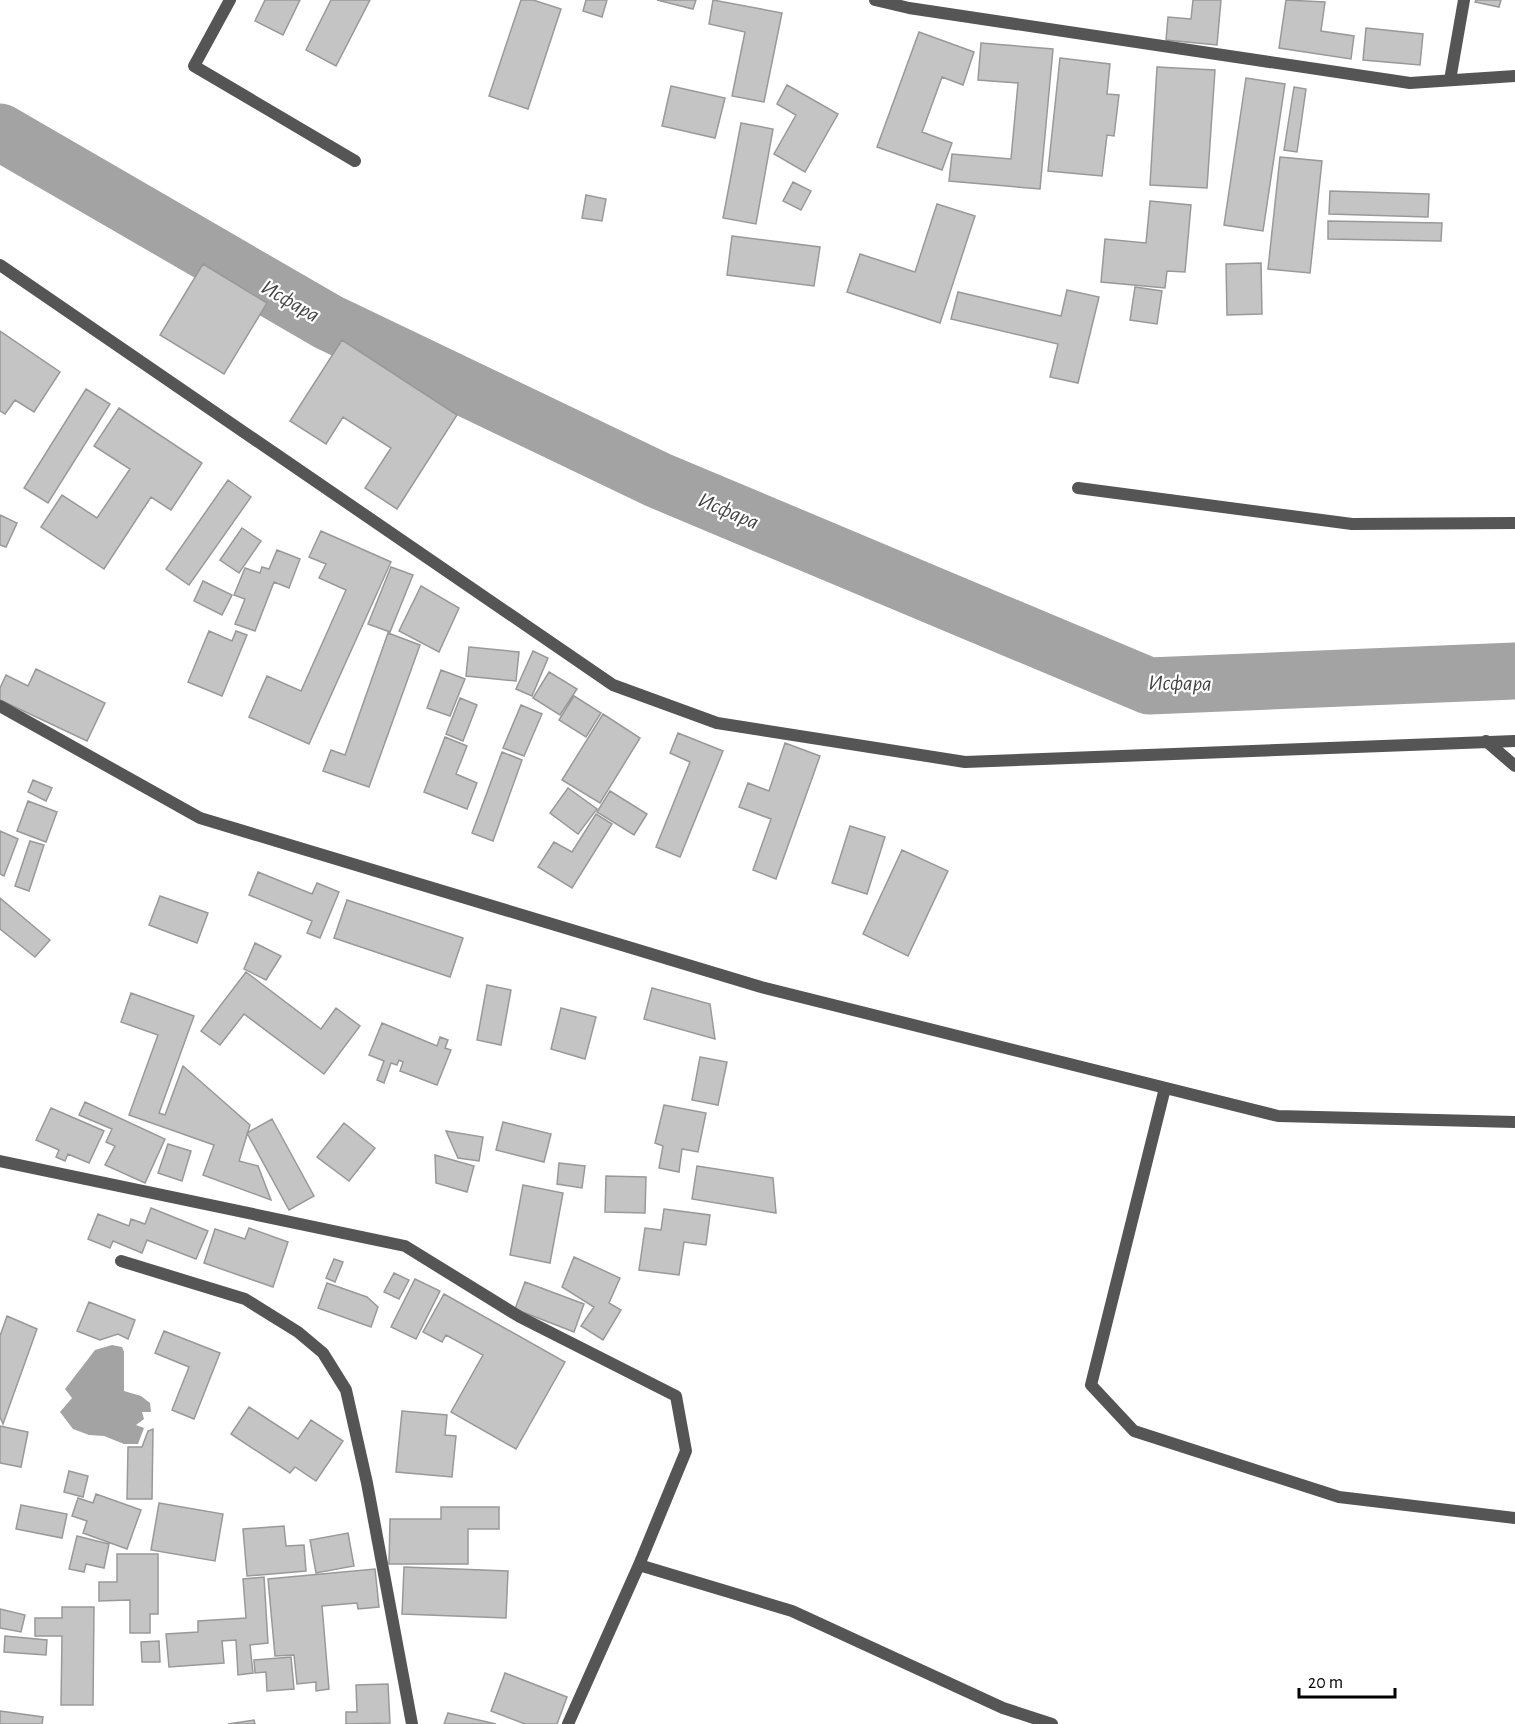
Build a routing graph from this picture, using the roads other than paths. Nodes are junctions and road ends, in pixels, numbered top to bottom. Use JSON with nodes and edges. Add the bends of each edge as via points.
{"nodes":[{"id":1,"x":230,"y":0,"type":"edge"},
{"id":2,"x":875,"y":0,"type":"edge"},
{"id":3,"x":1464,"y":0,"type":"edge"},
{"id":4,"x":1515,"y":76,"type":"edge"},
{"id":5,"x":1450,"y":80,"type":"junction"},
{"id":6,"x":355,"y":161,"type":"dead end"},
{"id":7,"x":0,"y":265,"type":"edge"},
{"id":8,"x":1078,"y":488,"type":"dead end"},
{"id":9,"x":1515,"y":523,"type":"edge"},
{"id":10,"x":0,"y":706,"type":"edge"},
{"id":11,"x":1486,"y":741,"type":"junction"},
{"id":12,"x":1515,"y":741,"type":"edge"},
{"id":13,"x":1515,"y":766,"type":"edge"},
{"id":14,"x":1165,"y":1088,"type":"junction"},
{"id":15,"x":1515,"y":1122,"type":"edge"},
{"id":16,"x":0,"y":1161,"type":"edge"},
{"id":17,"x":121,"y":1261,"type":"dead end"},
{"id":18,"x":1515,"y":1518,"type":"edge"},
{"id":19,"x":639,"y":1565,"type":"junction"},
{"id":20,"x":412,"y":1724,"type":"edge"},
{"id":21,"x":568,"y":1724,"type":"edge"},
{"id":22,"x":1052,"y":1724,"type":"edge"}],
"edges":[{"from":1,"to":6,"type":"street","via":[[194,66]]},
{"from":2,"to":5,"type":"street","via":[[1410,82]]},
{"from":3,"to":5,"type":"street"},
{"from":4,"to":5,"type":"street"},
{"from":7,"to":11,"type":"street","via":[[614,685],[717,723],[965,762]]},
{"from":8,"to":9,"type":"street","via":[[1352,524]]},
{"from":10,"to":14,"type":"street","via":[[200,818],[761,987]]},
{"from":11,"to":12,"type":"street"},
{"from":11,"to":13,"type":"street"},
{"from":14,"to":15,"type":"street","via":[[1278,1116]]},
{"from":14,"to":18,"type":"street","via":[[1091,1385],[1134,1431],[1339,1497]]},
{"from":16,"to":19,"type":"street","via":[[405,1246],[520,1317],[676,1396],[686,1451]]},
{"from":17,"to":20,"type":"street","via":[[244,1299],[298,1332],[323,1353],[346,1390]]},
{"from":19,"to":21,"type":"street"},
{"from":19,"to":22,"type":"street","via":[[792,1611],[1003,1708]]}]}
